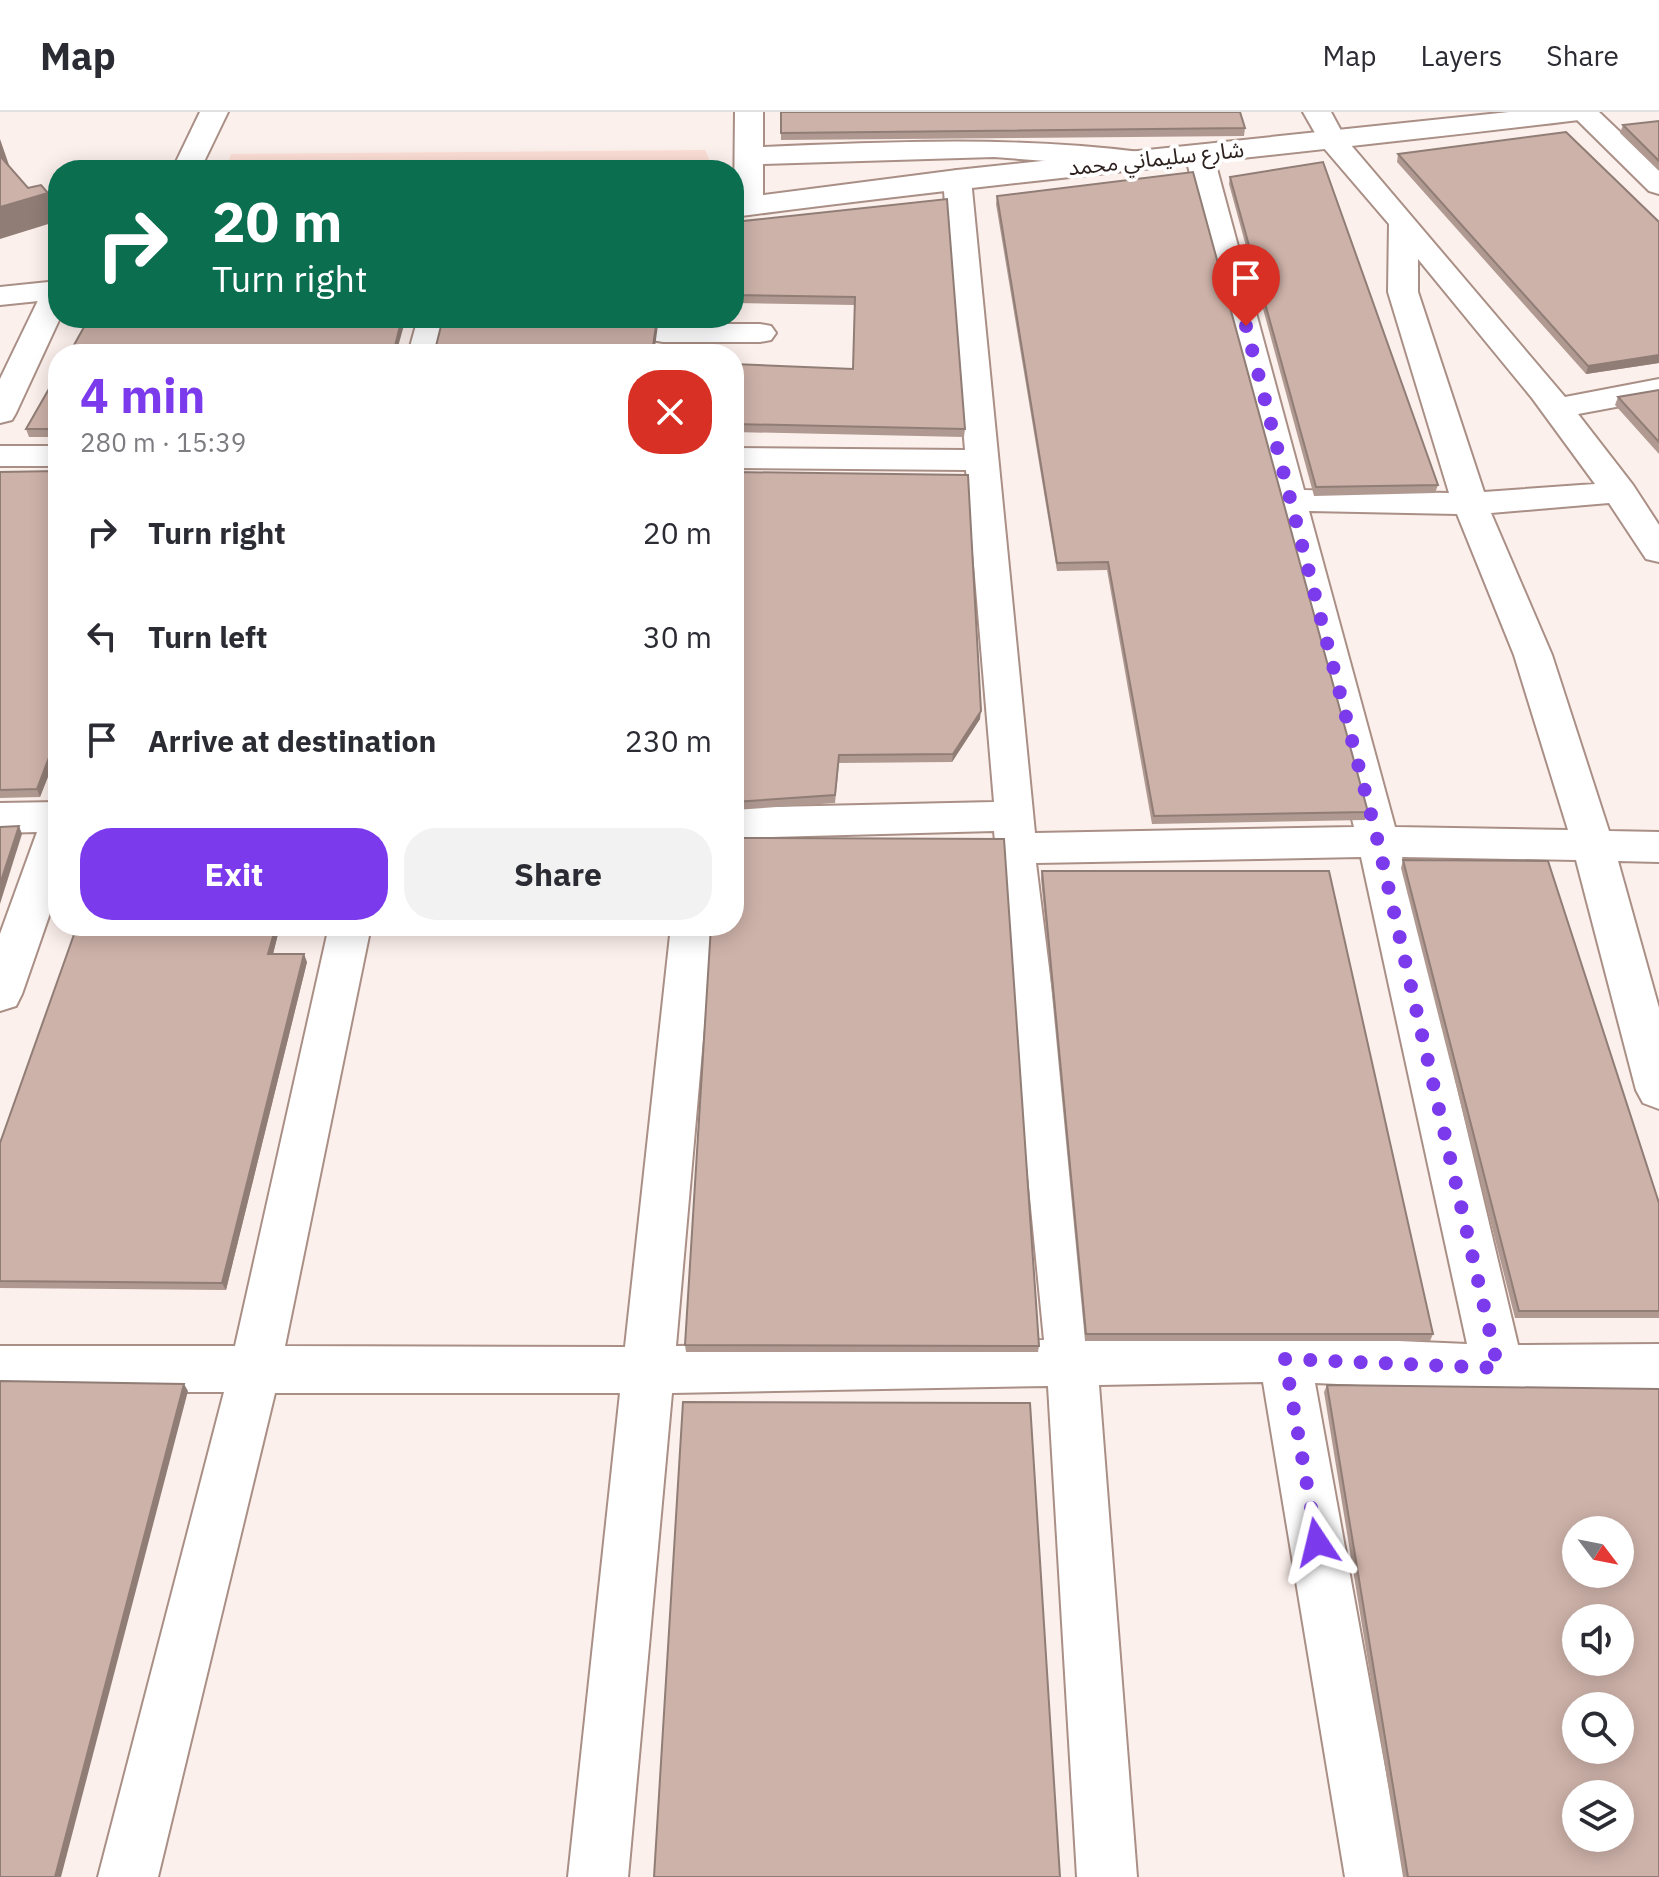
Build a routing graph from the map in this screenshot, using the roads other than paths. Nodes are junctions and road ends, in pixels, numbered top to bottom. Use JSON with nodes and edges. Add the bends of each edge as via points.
{"nodes":[{"id":1,"x":214,"y":112,"type":"edge"},
{"id":2,"x":749,"y":112,"type":"edge"},
{"id":3,"x":1317,"y":112,"type":"edge"},
{"id":4,"x":1568,"y":112,"type":"edge"},
{"id":5,"x":1581,"y":112,"type":"edge"},
{"id":6,"x":1333,"y":141,"type":"junction"},
{"id":7,"x":1199,"y":154,"type":"junction"},
{"id":8,"x":748,"y":156,"type":"junction"},
{"id":9,"x":191,"y":160,"type":"edge"},
{"id":10,"x":1140,"y":160,"type":"junction"},
{"id":11,"x":957,"y":179,"type":"junction"},
{"id":12,"x":744,"y":185,"type":"edge"},
{"id":13,"x":1659,"y":185,"type":"edge"},
{"id":14,"x":744,"y":207,"type":"edge"},
{"id":15,"x":1404,"y":224,"type":"junction"},
{"id":16,"x":48,"y":291,"type":"edge"},
{"id":17,"x":0,"y":296,"type":"edge"},
{"id":18,"x":48,"y":311,"type":"edge"},
{"id":19,"x":760,"y":333,"type":"dead end"},
{"id":20,"x":663,"y":335,"type":"edge"},
{"id":21,"x":1659,"y":389,"type":"edge"},
{"id":22,"x":1558,"y":408,"type":"junction"},
{"id":23,"x":0,"y":413,"type":"edge"},
{"id":24,"x":0,"y":456,"type":"edge"},
{"id":25,"x":48,"y":456,"type":"edge"},
{"id":26,"x":744,"y":458,"type":"edge"},
{"id":27,"x":984,"y":460,"type":"junction"},
{"id":28,"x":1621,"y":492,"type":"junction"},
{"id":29,"x":1290,"y":500,"type":"junction"},
{"id":30,"x":1470,"y":504,"type":"junction"},
{"id":31,"x":1659,"y":551,"type":"edge"},
{"id":32,"x":48,"y":817,"type":"edge"},
{"id":33,"x":0,"y":818,"type":"edge"},
{"id":34,"x":744,"y":823,"type":"edge"},
{"id":35,"x":1014,"y":832,"type":"junction"},
{"id":36,"x":1378,"y":842,"type":"junction"},
{"id":37,"x":1593,"y":846,"type":"junction"},
{"id":38,"x":1659,"y":847,"type":"edge"},
{"id":39,"x":48,"y":859,"type":"edge"},
{"id":40,"x":348,"y":936,"type":"edge"},
{"id":41,"x":691,"y":936,"type":"edge"},
{"id":42,"x":0,"y":994,"type":"edge"},
{"id":43,"x":1659,"y":1090,"type":"edge"},
{"id":44,"x":1285,"y":1359,"type":"junction"},
{"id":45,"x":1072,"y":1363,"type":"junction"},
{"id":46,"x":1659,"y":1367,"type":"edge"},
{"id":47,"x":1498,"y":1368,"type":"junction"},
{"id":48,"x":0,"y":1369,"type":"edge"},
{"id":49,"x":255,"y":1370,"type":"junction"},
{"id":50,"x":650,"y":1370,"type":"junction"},
{"id":51,"x":128,"y":1877,"type":"edge"},
{"id":52,"x":598,"y":1877,"type":"edge"},
{"id":53,"x":1107,"y":1877,"type":"edge"},
{"id":54,"x":1375,"y":1877,"type":"edge"}],
"edges":[{"from":1,"to":9,"type":"street"},
{"from":2,"to":8,"type":"street"},
{"from":3,"to":6,"type":"street"},
{"from":4,"to":5,"type":"street","name":"شارع سليماني محمد"},
{"from":4,"to":6,"type":"street","name":"شارع سليماني محمد"},
{"from":5,"to":13,"type":"street"},
{"from":6,"to":7,"type":"street","name":"شارع سليماني محمد"},
{"from":6,"to":15,"type":"street"},
{"from":7,"to":10,"type":"street","name":"شارع سليماني محمد"},
{"from":7,"to":29,"type":"street"},
{"from":8,"to":10,"type":"street","via":[[1056,150]]},
{"from":8,"to":12,"type":"street"},
{"from":10,"to":11,"type":"street","name":"شارع سليماني محمد"},
{"from":11,"to":14,"type":"street","name":"شارع سليماني محمد"},
{"from":11,"to":27,"type":"street"},
{"from":15,"to":22,"type":"street"},
{"from":15,"to":30,"type":"street","via":[[1403,292]]},
{"from":16,"to":17,"type":"street"},
{"from":18,"to":23,"type":"street"},
{"from":19,"to":20,"type":"street"},
{"from":21,"to":22,"type":"street"},
{"from":22,"to":28,"type":"street"},
{"from":24,"to":25,"type":"street"},
{"from":26,"to":27,"type":"street"},
{"from":27,"to":35,"type":"street"},
{"from":28,"to":30,"type":"street"},
{"from":28,"to":31,"type":"street"},
{"from":29,"to":30,"type":"street"},
{"from":29,"to":36,"type":"street"},
{"from":30,"to":37,"type":"street","via":[[1533,655]]},
{"from":32,"to":33,"type":"street"},
{"from":34,"to":35,"type":"street"},
{"from":35,"to":36,"type":"street"},
{"from":35,"to":45,"type":"street"},
{"from":36,"to":37,"type":"street"},
{"from":36,"to":47,"type":"street"},
{"from":37,"to":38,"type":"street"},
{"from":37,"to":43,"type":"street"},
{"from":39,"to":42,"type":"street"},
{"from":40,"to":49,"type":"street"},
{"from":41,"to":50,"type":"street"},
{"from":44,"to":45,"type":"street"},
{"from":44,"to":47,"type":"street"},
{"from":44,"to":54,"type":"street"},
{"from":45,"to":50,"type":"street"},
{"from":45,"to":53,"type":"street"},
{"from":46,"to":47,"type":"street"},
{"from":48,"to":49,"type":"street"},
{"from":49,"to":50,"type":"street"},
{"from":49,"to":51,"type":"street"},
{"from":50,"to":52,"type":"street"}]}
